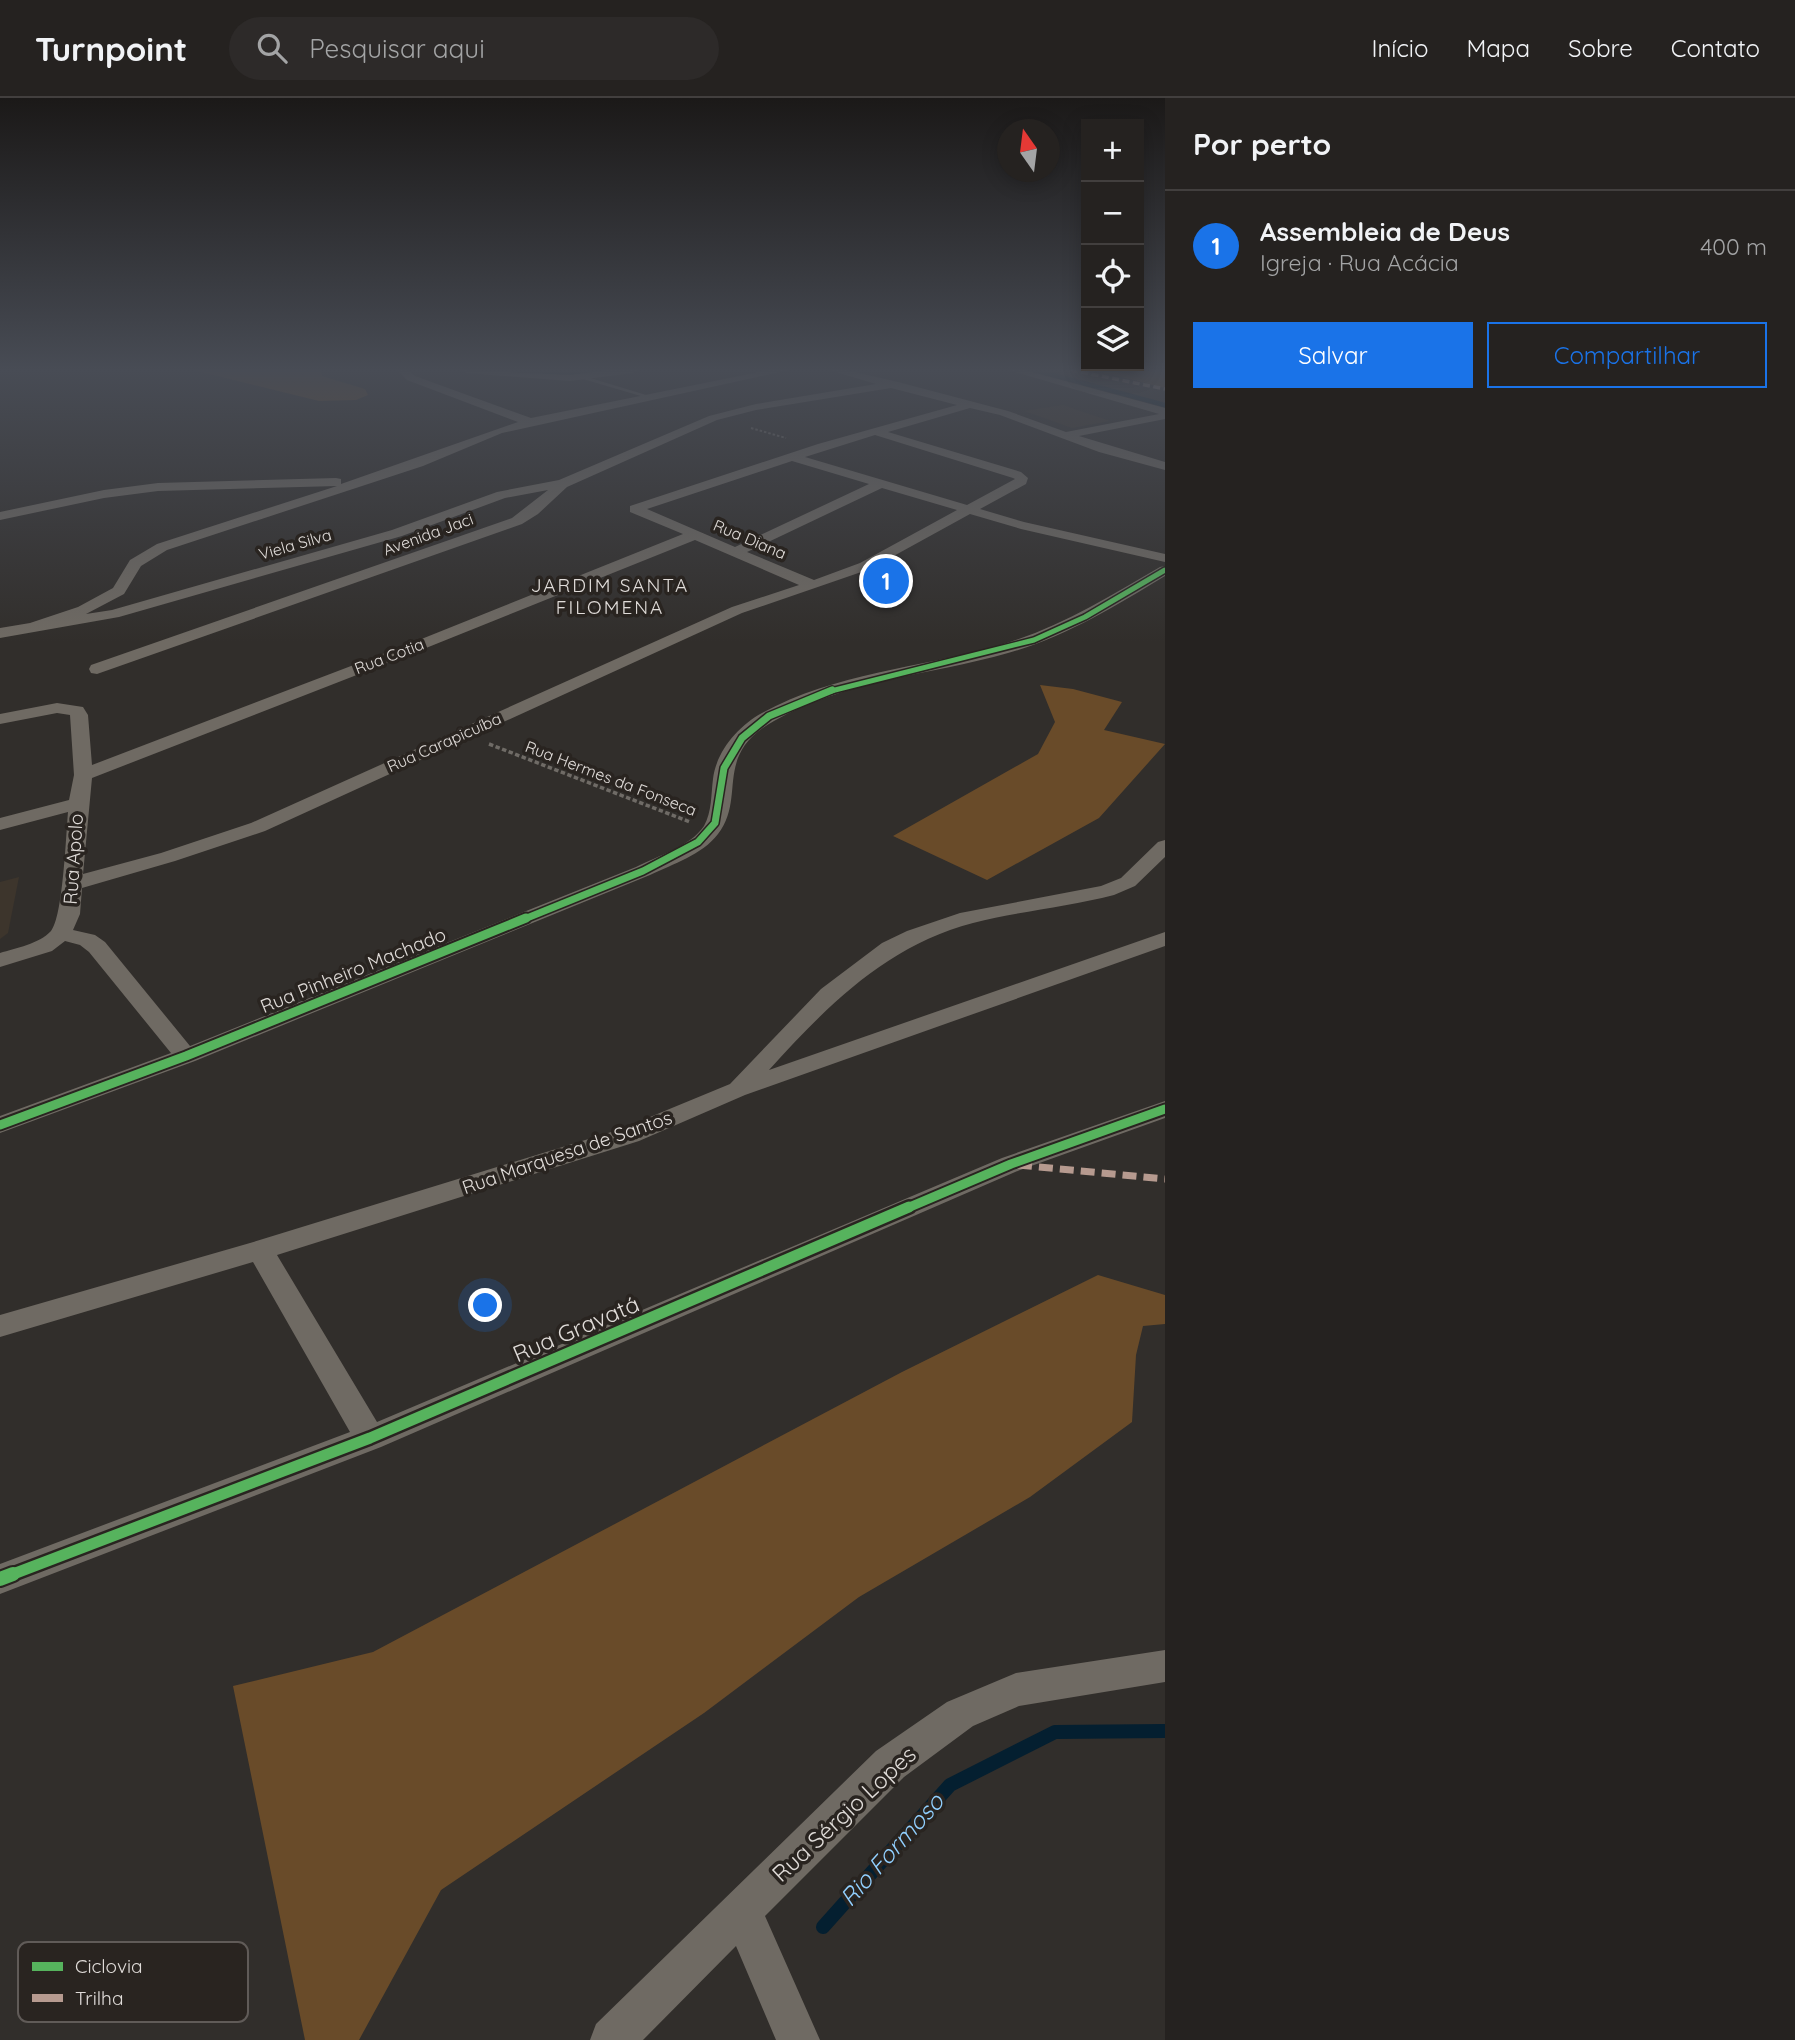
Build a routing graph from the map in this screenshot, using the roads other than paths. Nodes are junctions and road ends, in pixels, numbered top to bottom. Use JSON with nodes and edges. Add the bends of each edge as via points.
{"nodes":[{"id":1,"x":421,"y":461,"type":"edge"},
{"id":2,"x":615,"y":461,"type":"edge"},
{"id":3,"x":781,"y":461,"type":"edge"},
{"id":4,"x":805,"y":461,"type":"edge"},
{"id":5,"x":970,"y":461,"type":"edge"},
{"id":6,"x":1144,"y":461,"type":"edge"},
{"id":7,"x":1165,"y":466,"type":"edge"},
{"id":8,"x":361,"y":482,"type":"junction"},
{"id":9,"x":882,"y":483,"type":"junction"},
{"id":10,"x":562,"y":484,"type":"junction"},
{"id":11,"x":968,"y":509,"type":"junction"},
{"id":12,"x":0,"y":516,"type":"edge"},
{"id":13,"x":694,"y":535,"type":"junction"},
{"id":14,"x":735,"y":551,"type":"junction"},
{"id":15,"x":1165,"y":558,"type":"edge"},
{"id":16,"x":1165,"y":570,"type":"edge"},
{"id":17,"x":813,"y":585,"type":"junction"},
{"id":18,"x":36,"y":626,"type":"junction"},
{"id":19,"x":0,"y":634,"type":"edge"},
{"id":20,"x":97,"y":669,"type":"dead end"},
{"id":21,"x":0,"y":719,"type":"edge"},
{"id":22,"x":83,"y":775,"type":"junction"},
{"id":23,"x":78,"y":803,"type":"junction"},
{"id":24,"x":0,"y":824,"type":"edge"},
{"id":25,"x":1165,"y":846,"type":"edge"},
{"id":26,"x":71,"y":884,"type":"junction"},
{"id":27,"x":61,"y":934,"type":"junction"},
{"id":28,"x":1165,"y":939,"type":"edge"},
{"id":29,"x":0,"y":960,"type":"edge"},
{"id":30,"x":186,"y":1056,"type":"junction"},
{"id":31,"x":736,"y":1090,"type":"junction"},
{"id":32,"x":1165,"y":1109,"type":"edge"},
{"id":33,"x":0,"y":1125,"type":"edge"},
{"id":34,"x":260,"y":1250,"type":"junction"},
{"id":35,"x":0,"y":1326,"type":"edge"},
{"id":36,"x":370,"y":1438,"type":"junction"},
{"id":37,"x":0,"y":1579,"type":"edge"},
{"id":38,"x":1165,"y":1666,"type":"edge"},
{"id":39,"x":742,"y":1911,"type":"junction"},
{"id":40,"x":612,"y":2040,"type":"edge"},
{"id":41,"x":797,"y":2040,"type":"edge"}],
"edges":[{"from":1,"to":8,"type":"street"},
{"from":2,"to":10,"type":"street","name":"Avenida Jaci"},
{"from":3,"to":13,"type":"street","name":"Rua Diana","via":[[635,509]]},
{"from":4,"to":9,"type":"street"},
{"from":5,"to":11,"type":"street","name":"Rua Carapicuíba","via":[[1022,478]]},
{"from":6,"to":7,"type":"street"},
{"from":8,"to":12,"type":"street","via":[[158,487]]},
{"from":8,"to":18,"type":"street","via":[[162,547],[135,563],[119,591],[83,610]]},
{"from":9,"to":11,"type":"street"},
{"from":9,"to":14,"type":"street"},
{"from":10,"to":18,"type":"street","name":"Viela Silva","via":[[502,495],[397,533],[114,614]]},
{"from":10,"to":20,"type":"street","name":"Avenida Jaci","via":[[517,521]]},
{"from":11,"to":15,"type":"street"},
{"from":11,"to":17,"type":"street","name":"Rua Carapicuíba","via":[[865,566]]},
{"from":13,"to":14,"type":"street","name":"Rua Diana"},
{"from":13,"to":22,"type":"street","name":"Rua Cotia"},
{"from":14,"to":17,"type":"street","name":"Rua Diana"},
{"from":16,"to":30,"type":"street","name":"Rua Pinheiro Machado","via":[[1097,611],[1047,634],[824,692],[766,717],[744,737],[724,766],[719,810],[711,831],[684,850],[643,871]]},
{"from":17,"to":26,"type":"street","name":"Rua Carapicuíba","via":[[737,610],[258,827]]},
{"from":18,"to":19,"type":"street"},
{"from":21,"to":22,"type":"street","name":"Rua Apolo","via":[[57,708],[77,711]]},
{"from":22,"to":23,"type":"street","name":"Rua Apolo"},
{"from":23,"to":24,"type":"street"},
{"from":23,"to":26,"type":"street","name":"Rua Apolo"},
{"from":25,"to":31,"type":"street","via":[[1128,882],[1107,891],[957,921],[891,947],[838,984]]},
{"from":26,"to":27,"type":"street","name":"Rua Apolo","via":[[69,914]]},
{"from":27,"to":29,"type":"street","via":[[44,946]]},
{"from":27,"to":30,"type":"street","via":[[97,947]]},
{"from":28,"to":31,"type":"street","name":"Rua Marquesa de Santos"},
{"from":30,"to":33,"type":"street","name":"Rua Pinheiro Machado"},
{"from":31,"to":34,"type":"street","name":"Rua Marquesa de Santos","via":[[630,1135]]},
{"from":32,"to":36,"type":"street","name":"Rua Gravatá","via":[[1011,1164]]},
{"from":34,"to":35,"type":"street","name":"Rua Marquesa de Santos"},
{"from":34,"to":36,"type":"street"},
{"from":36,"to":37,"type":"street","name":"Rua Gravatá"},
{"from":38,"to":39,"type":"street","name":"Rua Sérgio Lopes","via":[[1016,1690],[960,1714],[890,1764]]},
{"from":39,"to":40,"type":"street","name":"Rua Sérgio Lopes"},
{"from":39,"to":41,"type":"street"}]}
